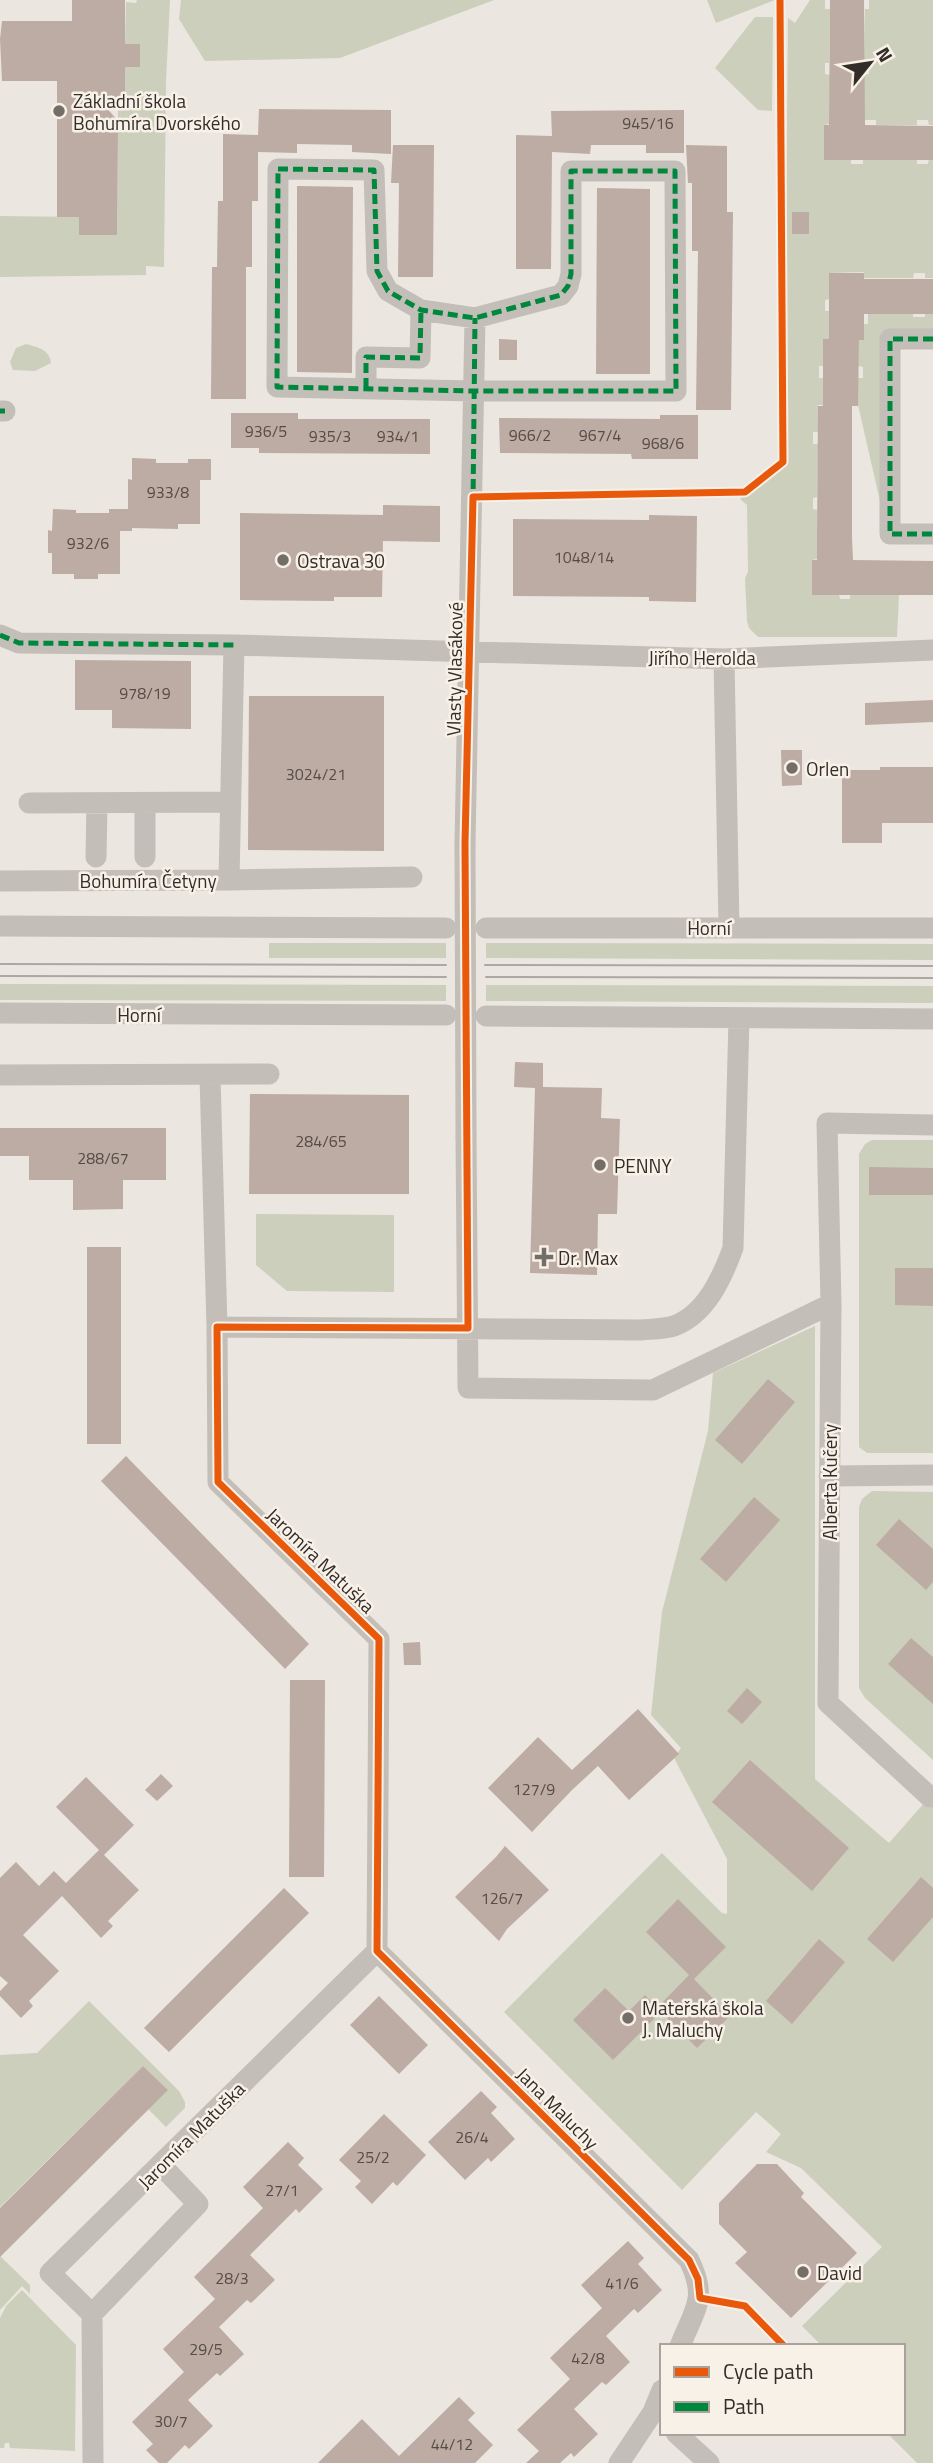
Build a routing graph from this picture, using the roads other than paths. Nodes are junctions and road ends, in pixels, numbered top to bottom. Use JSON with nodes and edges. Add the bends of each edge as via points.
{"nodes":[{"id":1,"x":421,"y":310,"type":"junction"},
{"id":2,"x":475,"y":318,"type":"junction"},
{"id":3,"x":933,"y":339,"type":"edge"},
{"id":4,"x":366,"y":388,"type":"junction"},
{"id":5,"x":474,"y":391,"type":"junction"},
{"id":6,"x":933,"y":534,"type":"edge"},
{"id":7,"x":0,"y":635,"type":"edge"},
{"id":8,"x":234,"y":645,"type":"junction"},
{"id":9,"x":933,"y":650,"type":"edge"},
{"id":10,"x":470,"y":653,"type":"junction"},
{"id":11,"x":724,"y":659,"type":"junction"},
{"id":12,"x":230,"y":802,"type":"junction"},
{"id":13,"x":29,"y":803,"type":"dead end"},
{"id":14,"x":97,"y":803,"type":"junction"},
{"id":15,"x":145,"y":803,"type":"junction"},
{"id":16,"x":96,"y":857,"type":"dead end"},
{"id":17,"x":145,"y":857,"type":"dead end"},
{"id":18,"x":412,"y":877,"type":"dead end"},
{"id":19,"x":229,"y":880,"type":"junction"},
{"id":20,"x":0,"y":881,"type":"edge"},
{"id":21,"x":0,"y":926,"type":"edge"},
{"id":22,"x":730,"y":927,"type":"junction"},
{"id":23,"x":446,"y":928,"type":"dead end"},
{"id":24,"x":486,"y":928,"type":"dead end"},
{"id":25,"x":933,"y":928,"type":"edge"},
{"id":26,"x":0,"y":1013,"type":"edge"},
{"id":27,"x":446,"y":1015,"type":"dead end"},
{"id":28,"x":486,"y":1016,"type":"dead end"},
{"id":29,"x":739,"y":1018,"type":"junction"},
{"id":30,"x":933,"y":1019,"type":"edge"},
{"id":31,"x":269,"y":1074,"type":"dead end"},
{"id":32,"x":0,"y":1075,"type":"edge"},
{"id":33,"x":209,"y":1076,"type":"junction"},
{"id":34,"x":933,"y":1125,"type":"edge"},
{"id":35,"x":831,"y":1304,"type":"junction"},
{"id":36,"x":217,"y":1326,"type":"junction"},
{"id":37,"x":468,"y":1328,"type":"junction"},
{"id":38,"x":933,"y":1475,"type":"edge"},
{"id":39,"x":829,"y":1476,"type":"junction"},
{"id":40,"x":930,"y":1797,"type":"dead end"},
{"id":41,"x":377,"y":1951,"type":"junction"},
{"id":42,"x":161,"y":2165,"type":"junction"},
{"id":43,"x":92,"y":2314,"type":"junction"},
{"id":44,"x":681,"y":2344,"type":"edge"},
{"id":45,"x":657,"y":2416,"type":"edge"},
{"id":46,"x":678,"y":2435,"type":"edge"},
{"id":47,"x":93,"y":2463,"type":"edge"},
{"id":48,"x":619,"y":2463,"type":"edge"},
{"id":49,"x":709,"y":2463,"type":"edge"}],
"edges":[{"from":1,"to":2,"type":"street"},
{"from":1,"to":4,"type":"street","via":[[420,358],[366,357]]},
{"from":1,"to":4,"type":"street","via":[[388,291],[377,271],[374,170],[278,169],[277,387]]},
{"from":2,"to":5,"type":"street","name":"Vlasty Vlasákové"},
{"from":2,"to":5,"type":"street","via":[[561,295],[570,280],[571,171],[675,171],[676,391]]},
{"from":3,"to":6,"type":"street","via":[[890,339],[890,534]]},
{"from":4,"to":5,"type":"street"},
{"from":5,"to":10,"type":"street","name":"Vlasty Vlasákové"},
{"from":7,"to":8,"type":"street","via":[[19,643]]},
{"from":8,"to":10,"type":"street"},
{"from":8,"to":12,"type":"street","name":"Bohumíra Četyny"},
{"from":9,"to":11,"type":"street","name":"Jiřího Herolda"},
{"from":10,"to":11,"type":"street","name":"Jiřího Herolda"},
{"from":10,"to":37,"type":"street","name":"Vlasty Vlasákové","bridge":true},
{"from":11,"to":22,"type":"street"},
{"from":12,"to":15,"type":"street"},
{"from":12,"to":19,"type":"street","name":"Bohumíra Četyny"},
{"from":13,"to":14,"type":"street"},
{"from":14,"to":15,"type":"street"},
{"from":14,"to":16,"type":"street"},
{"from":15,"to":17,"type":"street"},
{"from":18,"to":19,"type":"street"},
{"from":19,"to":20,"type":"street","name":"Bohumíra Četyny"},
{"from":21,"to":23,"type":"street"},
{"from":22,"to":24,"type":"street","name":"Horní"},
{"from":22,"to":25,"type":"street","name":"Horní"},
{"from":26,"to":27,"type":"street","name":"Horní"},
{"from":28,"to":29,"type":"street"},
{"from":29,"to":30,"type":"street"},
{"from":29,"to":37,"type":"street","via":[[733,1248],[722,1278],[700,1308],[675,1325],[642,1330]]},
{"from":31,"to":33,"type":"street"},
{"from":32,"to":33,"type":"street"},
{"from":33,"to":36,"type":"street","name":"Jaromíra Matuška"},
{"from":34,"to":35,"type":"street","name":"Alberta Kučery","via":[[827,1124]]},
{"from":35,"to":37,"type":"street","name":"Vlasty Vlasákové","via":[[653,1390],[468,1388]]},
{"from":35,"to":39,"type":"street","name":"Alberta Kučery"},
{"from":36,"to":37,"type":"street"},
{"from":36,"to":41,"type":"street","name":"Jaromíra Matuška","via":[[218,1482],[379,1639]]},
{"from":38,"to":39,"type":"street"},
{"from":39,"to":40,"type":"street","name":"Alberta Kučery","via":[[828,1703]]},
{"from":41,"to":42,"type":"street","name":"Jaromíra Matuška"},
{"from":41,"to":44,"type":"street","name":"Jana Maluchy","via":[[689,2260],[700,2298]]},
{"from":42,"to":43,"type":"street","via":[[198,2204]]},
{"from":42,"to":43,"type":"street","name":"Jaromíra Matuška","via":[[50,2273]]},
{"from":43,"to":47,"type":"street"},
{"from":45,"to":48,"type":"street"},
{"from":46,"to":49,"type":"street"}]}
